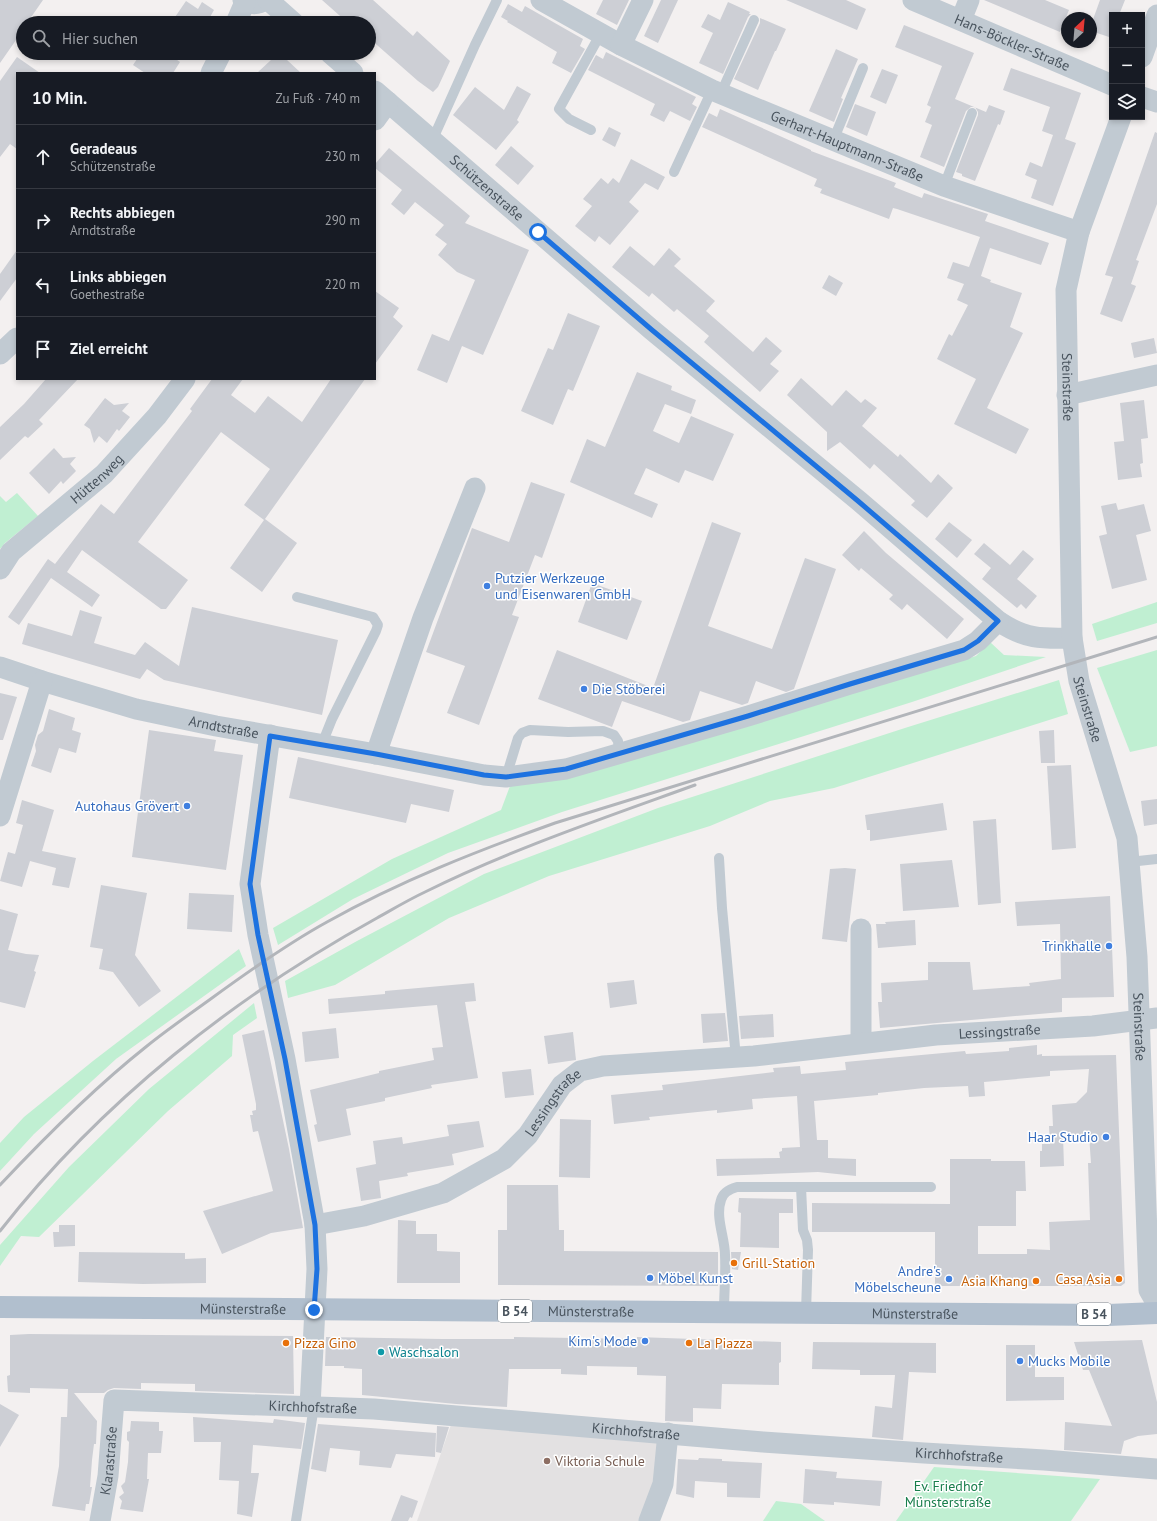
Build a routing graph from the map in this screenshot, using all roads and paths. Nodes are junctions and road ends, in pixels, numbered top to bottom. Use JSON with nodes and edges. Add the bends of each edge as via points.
{"nodes":[{"id":1,"x":255,"y":0,"type":"edge"},
{"id":2,"x":496,"y":0,"type":"edge"},
{"id":3,"x":541,"y":0,"type":"edge"},
{"id":4,"x":643,"y":0,"type":"edge"},
{"id":5,"x":913,"y":0,"type":"edge"},
{"id":6,"x":969,"y":0,"type":"edge"},
{"id":7,"x":1157,"y":15,"type":"edge"},
{"id":8,"x":242,"y":16,"type":"edge"},
{"id":9,"x":282,"y":16,"type":"edge"},
{"id":10,"x":754,"y":20,"type":"dead end"},
{"id":11,"x":961,"y":20,"type":"junction"},
{"id":12,"x":601,"y":33,"type":"junction"},
{"id":13,"x":621,"y":45,"type":"junction"},
{"id":14,"x":1145,"y":49,"type":"edge"},
{"id":15,"x":218,"y":60,"type":"edge"},
{"id":16,"x":338,"y":60,"type":"edge"},
{"id":17,"x":863,"y":68,"type":"dead end"},
{"id":18,"x":212,"y":72,"type":"edge"},
{"id":19,"x":352,"y":72,"type":"edge"},
{"id":20,"x":1110,"y":84,"type":"edge"},
{"id":21,"x":716,"y":91,"type":"junction"},
{"id":22,"x":381,"y":97,"type":"edge"},
{"id":23,"x":1145,"y":98,"type":"edge"},
{"id":24,"x":1157,"y":102,"type":"edge"},
{"id":25,"x":972,"y":113,"type":"dead end"},
{"id":26,"x":376,"y":116,"type":"edge"},
{"id":27,"x":1119,"y":120,"type":"edge"},
{"id":28,"x":591,"y":130,"type":"dead end"},
{"id":29,"x":432,"y":141,"type":"junction"},
{"id":30,"x":833,"y":141,"type":"junction"},
{"id":31,"x":674,"y":172,"type":"dead end"},
{"id":32,"x":944,"y":186,"type":"junction"},
{"id":33,"x":1079,"y":232,"type":"junction"},
{"id":34,"x":16,"y":339,"type":"edge"},
{"id":35,"x":0,"y":354,"type":"edge"},
{"id":36,"x":1157,"y":375,"type":"edge"},
{"id":37,"x":184,"y":380,"type":"edge"},
{"id":38,"x":1067,"y":395,"type":"junction"},
{"id":39,"x":475,"y":488,"type":"dead end"},
{"id":40,"x":0,"y":569,"type":"edge"},
{"id":41,"x":297,"y":597,"type":"dead end"},
{"id":42,"x":998,"y":621,"type":"junction"},
{"id":43,"x":1072,"y":638,"type":"junction"},
{"id":44,"x":0,"y":667,"type":"edge"},
{"id":45,"x":42,"y":681,"type":"junction"},
{"id":46,"x":270,"y":736,"type":"junction"},
{"id":47,"x":322,"y":744,"type":"junction"},
{"id":48,"x":376,"y":754,"type":"junction"},
{"id":49,"x":619,"y":754,"type":"junction"},
{"id":50,"x":506,"y":777,"type":"junction"},
{"id":51,"x":0,"y":816,"type":"edge"},
{"id":52,"x":719,"y":858,"type":"dead end"},
{"id":53,"x":1157,"y":859,"type":"edge"},
{"id":54,"x":1129,"y":862,"type":"junction"},
{"id":55,"x":861,"y":930,"type":"dead end"},
{"id":56,"x":1148,"y":1019,"type":"edge"},
{"id":57,"x":861,"y":1043,"type":"junction"},
{"id":58,"x":736,"y":1058,"type":"junction"},
{"id":59,"x":1150,"y":1153,"type":"edge"},
{"id":60,"x":801,"y":1187,"type":"junction"},
{"id":61,"x":931,"y":1187,"type":"dead end"},
{"id":62,"x":315,"y":1225,"type":"junction"},
{"id":63,"x":1157,"y":1304,"type":"edge"},
{"id":64,"x":0,"y":1307,"type":"edge"},
{"id":65,"x":314,"y":1310,"type":"junction"},
{"id":66,"x":724,"y":1311,"type":"junction"},
{"id":67,"x":806,"y":1312,"type":"junction"},
{"id":68,"x":1157,"y":1313,"type":"edge"},
{"id":69,"x":114,"y":1400,"type":"joint"},
{"id":70,"x":312,"y":1406,"type":"junction"},
{"id":71,"x":668,"y":1434,"type":"junction"},
{"id":72,"x":1157,"y":1469,"type":"edge"},
{"id":73,"x":100,"y":1521,"type":"edge"},
{"id":74,"x":296,"y":1521,"type":"edge"},
{"id":75,"x":649,"y":1521,"type":"edge"}],
"edges":[{"from":1,"to":8,"type":"street"},
{"from":1,"to":9,"type":"street"},
{"from":2,"to":29,"type":"lane"},
{"from":3,"to":12,"type":"street","name":"Gerhart-Hauptmann-Straße"},
{"from":4,"to":13,"type":"street"},
{"from":5,"to":11,"type":"street","name":"Hans-Böckler-Straße"},
{"from":6,"to":11,"type":"street"},
{"from":7,"to":14,"type":"street"},
{"from":10,"to":21,"type":"lane"},
{"from":11,"to":20,"type":"street","name":"Hans-Böckler-Straße"},
{"from":12,"to":13,"type":"street","name":"Gerhart-Hauptmann-Straße"},
{"from":12,"to":28,"type":"lane","via":[[559,109],[569,120]]},
{"from":13,"to":21,"type":"street","name":"Gerhart-Hauptmann-Straße"},
{"from":15,"to":18,"type":"street"},
{"from":16,"to":19,"type":"street"},
{"from":17,"to":30,"type":"lane"},
{"from":21,"to":30,"type":"street","name":"Gerhart-Hauptmann-Straße"},
{"from":21,"to":31,"type":"lane"},
{"from":22,"to":26,"type":"street"},
{"from":22,"to":29,"type":"street","name":"Schützenstraße"},
{"from":23,"to":24,"type":"street"},
{"from":25,"to":32,"type":"lane"},
{"from":27,"to":33,"type":"street","name":"Steinstraße"},
{"from":29,"to":42,"type":"street","name":"Schützenstraße"},
{"from":30,"to":32,"type":"street","name":"Gerhart-Hauptmann-Straße"},
{"from":32,"to":33,"type":"street","name":"Gerhart-Hauptmann-Straße"},
{"from":33,"to":38,"type":"street","name":"Steinstraße","via":[[1066,290]]},
{"from":34,"to":35,"type":"street"},
{"from":36,"to":38,"type":"street"},
{"from":37,"to":40,"type":"street","name":"Hüttenweg","via":[[157,416],[104,474],[11,552]]},
{"from":38,"to":43,"type":"street","name":"Steinstraße"},
{"from":39,"to":48,"type":"street","via":[[423,618]]},
{"from":41,"to":47,"type":"lane","via":[[373,617],[378,625]]},
{"from":42,"to":43,"type":"street","name":"Schützenstraße","via":[[1012,630],[1029,636]]},
{"from":42,"to":49,"type":"street","name":"Arndtstraße","via":[[978,641],[964,650]]},
{"from":43,"to":54,"type":"street","name":"Steinstraße","via":[[1079,681],[1127,838]]},
{"from":44,"to":45,"type":"street","name":"Arndtstraße"},
{"from":45,"to":46,"type":"street","name":"Arndtstraße","via":[[136,709]]},
{"from":45,"to":51,"type":"street"},
{"from":46,"to":47,"type":"street","name":"Arndtstraße"},
{"from":46,"to":62,"type":"street","via":[[250,884]]},
{"from":47,"to":48,"type":"street","name":"Arndtstraße"},
{"from":48,"to":50,"type":"street","name":"Arndtstraße"},
{"from":49,"to":50,"type":"street","name":"Arndtstraße","via":[[566,769]]},
{"from":49,"to":50,"type":"lane","via":[[618,741],[614,735],[603,732],[530,730],[518,738]]},
{"from":52,"to":58,"type":"lane"},
{"from":53,"to":54,"type":"lane"},
{"from":54,"to":56,"type":"street","name":"Steinstraße","via":[[1137,957]]},
{"from":55,"to":57,"type":"street"},
{"from":56,"to":57,"type":"street","name":"Lessingstraße","via":[[1094,1026]]},
{"from":56,"to":59,"type":"street","name":"Steinstraße"},
{"from":57,"to":58,"type":"street","name":"Lessingstraße"},
{"from":58,"to":62,"type":"street","name":"Lessingstraße","via":[[603,1066],[580,1071],[562,1085],[528,1135],[504,1159],[443,1193],[364,1216]]},
{"from":59,"to":63,"type":"street","name":"Steinstraße","via":[[1149,1290]]},
{"from":60,"to":61,"type":"lane"},
{"from":60,"to":66,"type":"lane","via":[[737,1187],[730,1189],[721,1198],[721,1237],[725,1253]]},
{"from":60,"to":67,"type":"lane","via":[[803,1230],[808,1250]]},
{"from":62,"to":65,"type":"street","via":[[317,1269]]},
{"from":64,"to":65,"type":"main road","name":"Münsterstraße","number":"B 54"},
{"from":65,"to":66,"type":"main road","name":"Münsterstraße","number":"B 54"},
{"from":65,"to":70,"type":"street"},
{"from":66,"to":67,"type":"main road","name":"Münsterstraße","number":"B 54"},
{"from":67,"to":68,"type":"main road","name":"Münsterstraße","number":"B 54"},
{"from":69,"to":70,"type":"street","name":"Kirchhofstraße"},
{"from":69,"to":73,"type":"street","name":"Klarastraße","via":[[108,1476]]},
{"from":70,"to":71,"type":"street","name":"Kirchhofstraße"},
{"from":70,"to":74,"type":"lane"},
{"from":71,"to":72,"type":"street","name":"Kirchhofstraße"},
{"from":71,"to":75,"type":"street","via":[[663,1484]]}]}
